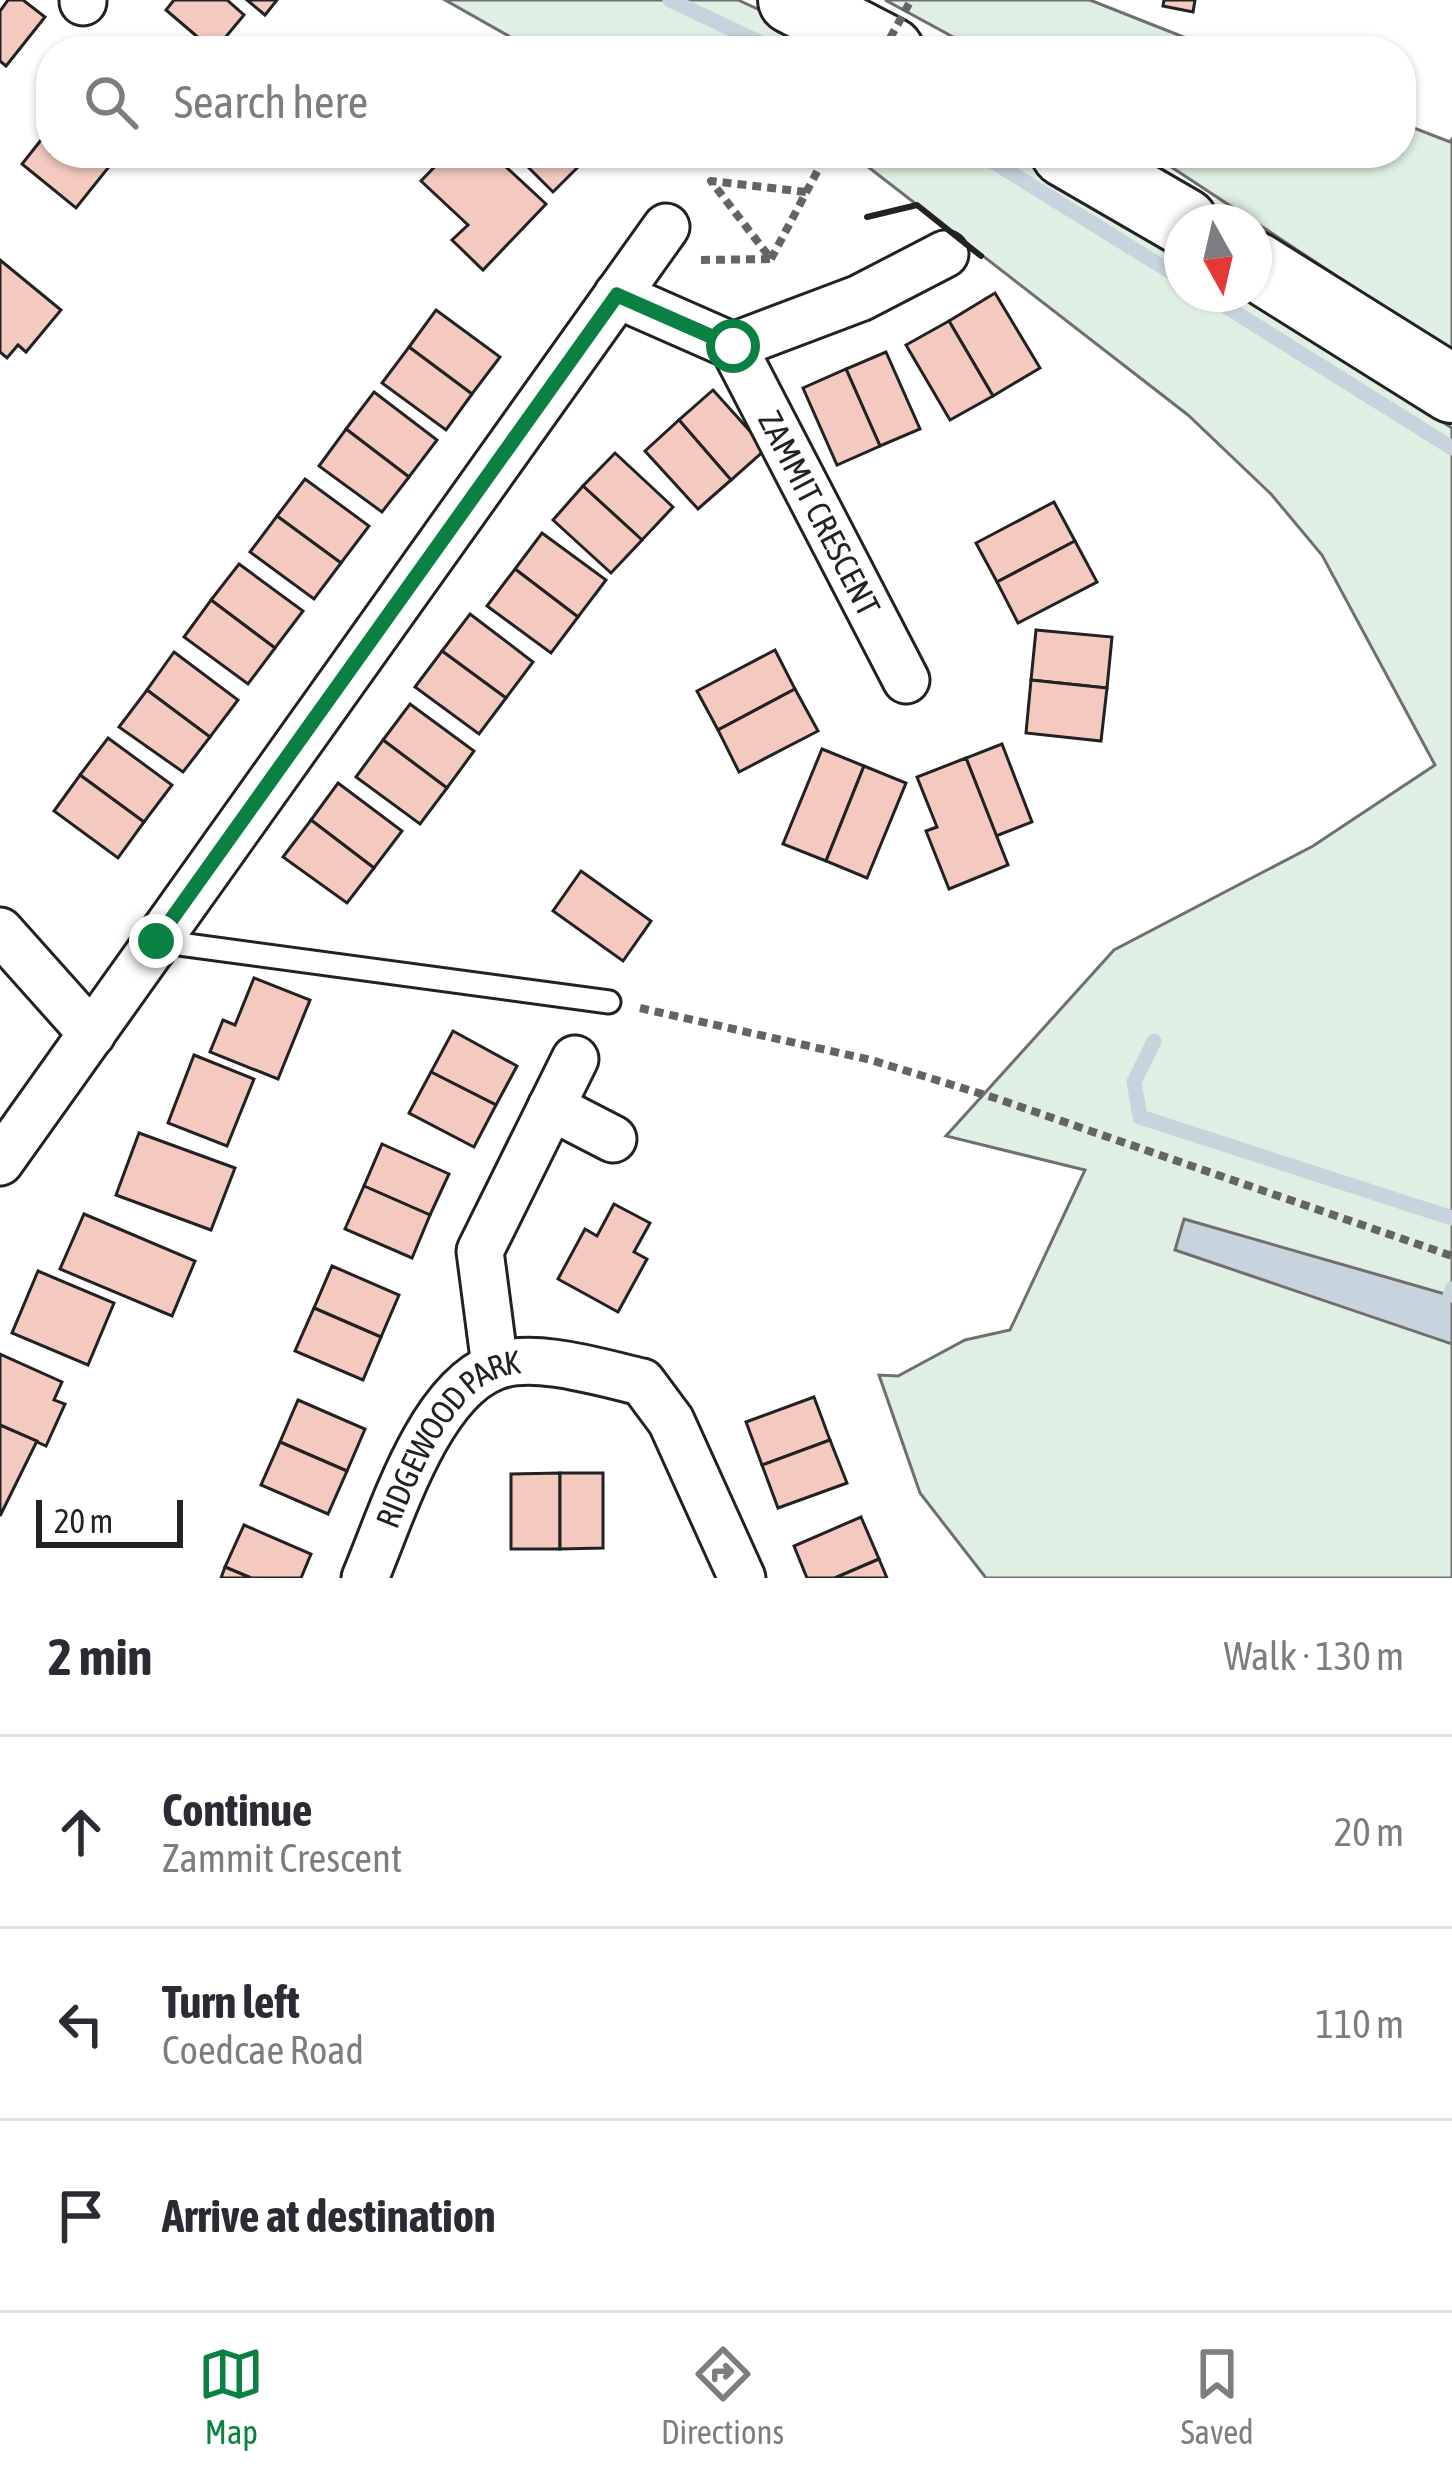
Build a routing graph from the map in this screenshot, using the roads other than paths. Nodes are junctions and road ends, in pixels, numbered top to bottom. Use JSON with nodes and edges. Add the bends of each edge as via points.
{"nodes":[{"id":1,"x":792,"y":0,"type":"edge"},
{"id":2,"x":859,"y":36,"type":"edge"},
{"id":3,"x":1091,"y":168,"type":"edge"},
{"id":4,"x":1164,"y":210,"type":"edge"},
{"id":5,"x":659,"y":236,"type":"road end"},
{"id":6,"x":945,"y":254,"type":"dead end"},
{"id":7,"x":1272,"y":276,"type":"edge"},
{"id":8,"x":617,"y":295,"type":"junction"},
{"id":9,"x":733,"y":346,"type":"junction"},
{"id":10,"x":1452,"y":388,"type":"edge"},
{"id":11,"x":906,"y":680,"type":"dead end"},
{"id":12,"x":0,"y":931,"type":"edge"},
{"id":13,"x":156,"y":941,"type":"junction"},
{"id":14,"x":609,"y":1002,"type":"road end"},
{"id":15,"x":92,"y":1034,"type":"junction"},
{"id":16,"x":575,"y":1059,"type":"dead end"},
{"id":17,"x":551,"y":1107,"type":"junction"},
{"id":18,"x":613,"y":1139,"type":"dead end"},
{"id":19,"x":0,"y":1162,"type":"edge"},
{"id":20,"x":495,"y":1366,"type":"junction"},
{"id":21,"x":365,"y":1578,"type":"edge"},
{"id":22,"x":742,"y":1578,"type":"edge"}],
"edges":[{"from":1,"to":2,"type":"main road"},
{"from":3,"to":4,"type":"main road"},
{"from":5,"to":8,"type":"street"},
{"from":6,"to":9,"type":"street","via":[[860,298]]},
{"from":7,"to":10,"type":"main road"},
{"from":8,"to":9,"type":"street"},
{"from":8,"to":13,"type":"street"},
{"from":9,"to":11,"type":"street","name":"ZAMMIT CRESCENT"},
{"from":12,"to":15,"type":"street"},
{"from":13,"to":14,"type":"lane"},
{"from":13,"to":15,"type":"street"},
{"from":15,"to":19,"type":"street"},
{"from":16,"to":17,"type":"street"},
{"from":17,"to":18,"type":"street"},
{"from":17,"to":20,"type":"street","via":[[480,1251]]},
{"from":20,"to":21,"type":"street","name":"RIDGEWOOD PARK","via":[[450,1398]]},
{"from":20,"to":22,"type":"street","name":"RIDGEWOOD PARK","via":[[545,1363],[642,1382],[671,1421]]}]}
